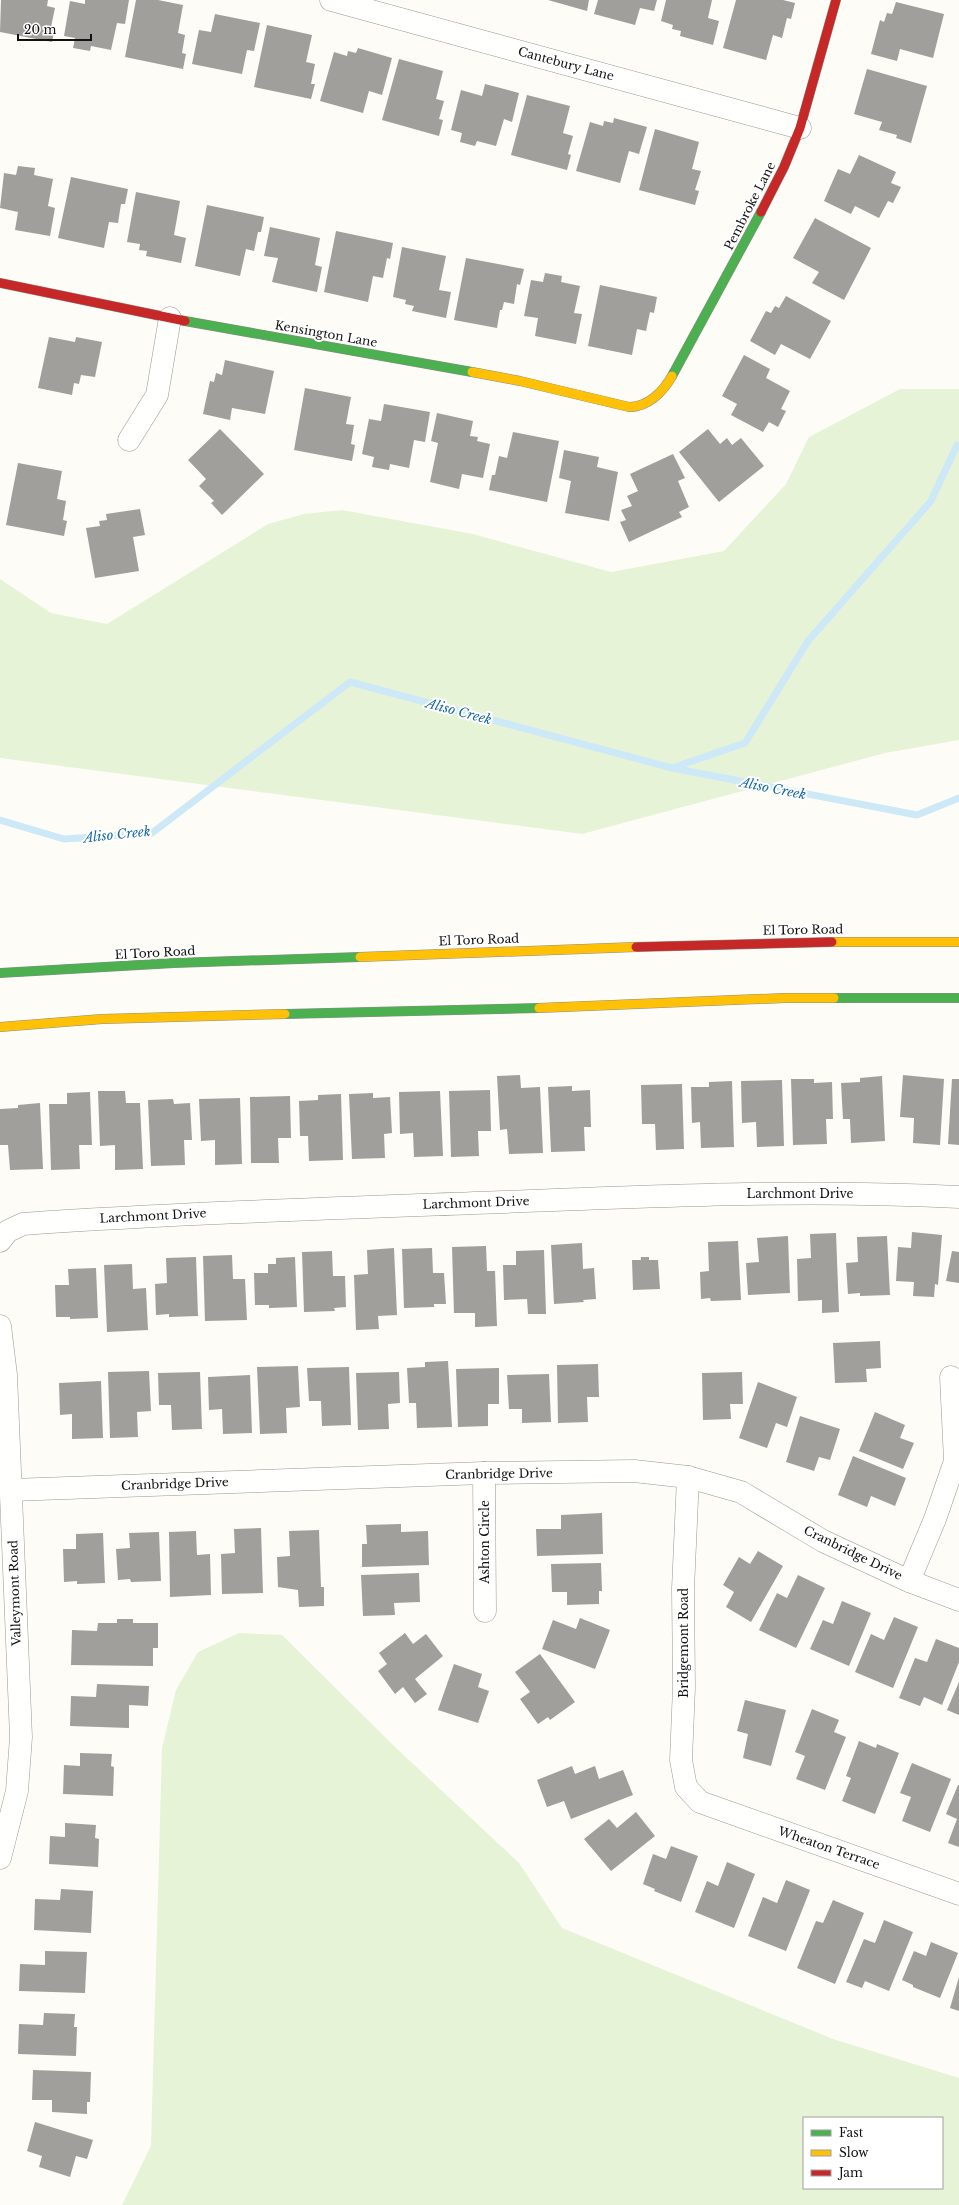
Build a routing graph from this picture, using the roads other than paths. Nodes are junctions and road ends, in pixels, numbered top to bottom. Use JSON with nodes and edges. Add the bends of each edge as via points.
{"nodes":[{"id":1,"x":331,"y":0,"type":"edge"},
{"id":2,"x":836,"y":0,"type":"edge"},
{"id":3,"x":800,"y":128,"type":"junction"},
{"id":4,"x":0,"y":283,"type":"edge"},
{"id":5,"x":170,"y":318,"type":"junction"},
{"id":6,"x":647,"y":403,"type":"joint"},
{"id":7,"x":129,"y":440,"type":"dead end"},
{"id":8,"x":959,"y":942,"type":"edge"},
{"id":9,"x":0,"y":973,"type":"edge"},
{"id":10,"x":959,"y":998,"type":"edge"},
{"id":11,"x":0,"y":1027,"type":"edge"},
{"id":12,"x":959,"y":1197,"type":"edge"},
{"id":13,"x":0,"y":1241,"type":"edge"},
{"id":14,"x":0,"y":1326,"type":"edge"},
{"id":15,"x":3,"y":1375,"type":"edge"},
{"id":16,"x":951,"y":1377,"type":"dead end"},
{"id":17,"x":484,"y":1474,"type":"junction"},
{"id":18,"x":688,"y":1477,"type":"junction"},
{"id":19,"x":11,"y":1490,"type":"junction"},
{"id":20,"x":909,"y":1581,"type":"junction"},
{"id":21,"x":959,"y":1600,"type":"edge"},
{"id":22,"x":485,"y":1611,"type":"dead end"},
{"id":23,"x":700,"y":1802,"type":"joint"},
{"id":24,"x":0,"y":1858,"type":"edge"},
{"id":25,"x":959,"y":1894,"type":"edge"}],
"edges":[{"from":1,"to":3,"type":"street","name":"Cantebury Lane"},
{"from":2,"to":3,"type":"main road","name":"Pembroke Lane"},
{"from":3,"to":6,"type":"main road","name":"Pembroke Lane","via":[[769,198],[667,385]]},
{"from":4,"to":5,"type":"main road","name":"Kensington Lane"},
{"from":5,"to":6,"type":"main road","name":"Kensington Lane","via":[[520,381],[629,407]]},
{"from":5,"to":7,"type":"street","via":[[157,395]]},
{"from":8,"to":9,"type":"main road","name":"El Toro Road","via":[[781,942],[174,963]]},
{"from":10,"to":11,"type":"main road","via":[[786,998],[602,1006],[102,1019]]},
{"from":12,"to":13,"type":"street","name":"Larchmont Drive","via":[[882,1193],[689,1195],[173,1214],[23,1224],[8,1231]]},
{"from":14,"to":15,"type":"street","name":"Valleymont Road"},
{"from":15,"to":19,"type":"street","name":"Valleymont Road"},
{"from":16,"to":20,"type":"street","via":[[955,1461],[936,1519]]},
{"from":17,"to":18,"type":"street","name":"Cranbridge Drive","via":[[634,1471]]},
{"from":17,"to":19,"type":"street","name":"Cranbridge Drive"},
{"from":17,"to":22,"type":"street","name":"Ashton Circle"},
{"from":18,"to":20,"type":"street","name":"Cranbridge Drive","via":[[741,1492],[823,1541]]},
{"from":18,"to":23,"type":"street","name":"Bridgemont Road","via":[[683,1589],[682,1760],[686,1787]]},
{"from":19,"to":24,"type":"street","name":"Valleymont Road","via":[[21,1737],[17,1791]]},
{"from":20,"to":21,"type":"street","name":"Cranbridge Drive"},
{"from":23,"to":25,"type":"street","name":"Wheaton Terrace"}]}
